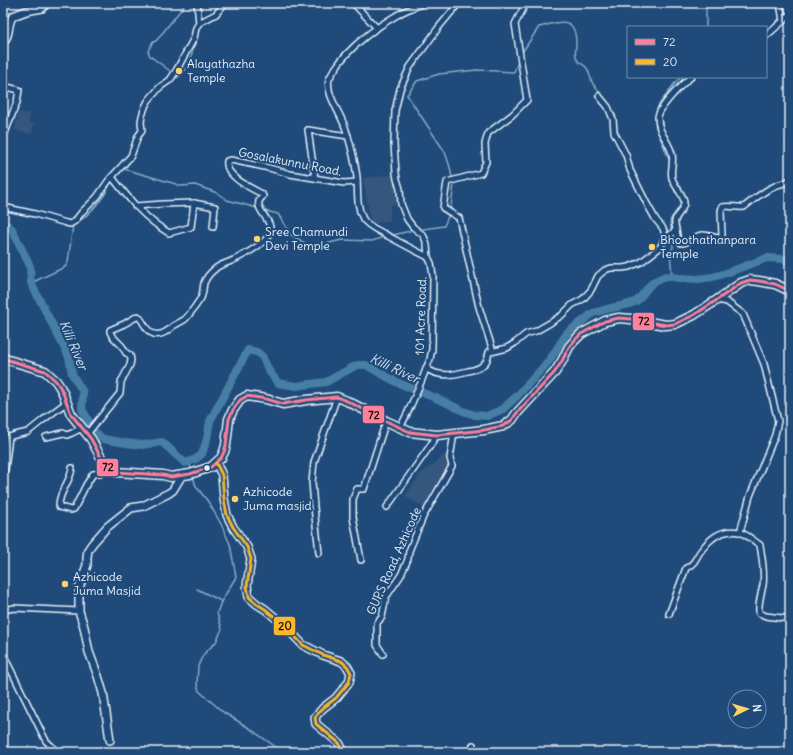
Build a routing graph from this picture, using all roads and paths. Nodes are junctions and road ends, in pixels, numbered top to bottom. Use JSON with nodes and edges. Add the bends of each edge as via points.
{"nodes":[{"id":1,"x":47,"y":3,"type":"edge"},
{"id":2,"x":197,"y":3,"type":"edge"},
{"id":3,"x":225,"y":3,"type":"edge"},
{"id":4,"x":353,"y":3,"type":"edge"},
{"id":5,"x":424,"y":3,"type":"edge"},
{"id":6,"x":459,"y":3,"type":"edge"},
{"id":7,"x":526,"y":3,"type":"edge"},
{"id":8,"x":780,"y":3,"type":"edge"},
{"id":9,"x":790,"y":15,"type":"edge"},
{"id":10,"x":783,"y":21,"type":"junction"},
{"id":11,"x":199,"y":23,"type":"junction"},
{"id":12,"x":377,"y":28,"type":"junction"},
{"id":13,"x":767,"y":35,"type":"edge"},
{"id":14,"x":3,"y":42,"type":"edge"},
{"id":15,"x":690,"y":78,"type":"edge"},
{"id":16,"x":3,"y":86,"type":"edge"},
{"id":17,"x":600,"y":96,"type":"dead end"},
{"id":18,"x":3,"y":119,"type":"edge"},
{"id":19,"x":10,"y":120,"type":"junction"},
{"id":20,"x":348,"y":136,"type":"junction"},
{"id":21,"x":3,"y":138,"type":"edge"},
{"id":22,"x":112,"y":177,"type":"junction"},
{"id":23,"x":315,"y":178,"type":"junction"},
{"id":24,"x":790,"y":180,"type":"edge"},
{"id":25,"x":357,"y":182,"type":"junction"},
{"id":26,"x":194,"y":203,"type":"junction"},
{"id":27,"x":135,"y":206,"type":"junction"},
{"id":28,"x":3,"y":207,"type":"edge"},
{"id":29,"x":213,"y":227,"type":"dead end"},
{"id":30,"x":673,"y":233,"type":"junction"},
{"id":31,"x":664,"y":238,"type":"junction"},
{"id":32,"x":428,"y":257,"type":"junction"},
{"id":33,"x":790,"y":290,"type":"edge"},
{"id":34,"x":717,"y":300,"type":"junction"},
{"id":35,"x":493,"y":351,"type":"junction"},
{"id":36,"x":3,"y":357,"type":"edge"},
{"id":37,"x":426,"y":368,"type":"junction"},
{"id":38,"x":337,"y":397,"type":"junction"},
{"id":39,"x":67,"y":402,"type":"junction"},
{"id":40,"x":386,"y":422,"type":"junction"},
{"id":41,"x":400,"y":428,"type":"junction"},
{"id":42,"x":87,"y":431,"type":"junction"},
{"id":43,"x":454,"y":433,"type":"junction"},
{"id":44,"x":437,"y":435,"type":"junction"},
{"id":45,"x":46,"y":437,"type":"dead end"},
{"id":46,"x":216,"y":463,"type":"junction"},
{"id":47,"x":72,"y":468,"type":"dead end"},
{"id":48,"x":108,"y":468,"type":"junction"},
{"id":49,"x":3,"y":473,"type":"edge"},
{"id":50,"x":182,"y":475,"type":"junction"},
{"id":51,"x":387,"y":507,"type":"dead end"},
{"id":52,"x":740,"y":532,"type":"junction"},
{"id":53,"x":319,"y":553,"type":"dead end"},
{"id":54,"x":361,"y":560,"type":"dead end"},
{"id":55,"x":3,"y":610,"type":"edge"},
{"id":56,"x":80,"y":611,"type":"junction"},
{"id":57,"x":669,"y":614,"type":"dead end"},
{"id":58,"x":790,"y":619,"type":"edge"},
{"id":59,"x":3,"y":654,"type":"edge"},
{"id":60,"x":383,"y":654,"type":"dead end"},
{"id":61,"x":110,"y":740,"type":"dead end"},
{"id":62,"x":473,"y":745,"type":"dead end"},
{"id":63,"x":58,"y":752,"type":"edge"},
{"id":64,"x":344,"y":752,"type":"edge"},
{"id":65,"x":472,"y":752,"type":"edge"}],
"edges":[{"from":1,"to":14,"type":"street","via":[[42,8],[13,16]]},
{"from":2,"to":11,"type":"street"},
{"from":3,"to":11,"type":"street","via":[[216,14]]},
{"from":4,"to":12,"type":"street"},
{"from":5,"to":12,"type":"street","via":[[398,14]]},
{"from":6,"to":32,"type":"street","name":"101 Acre Road.","via":[[410,68],[400,89],[395,111],[394,144],[401,204],[407,219],[425,240]]},
{"from":7,"to":35,"type":"street","via":[[515,24],[527,100],[488,133],[485,144],[486,162],[482,173],[447,182],[443,208],[459,218],[478,307]]},
{"from":8,"to":10,"type":"street"},
{"from":9,"to":10,"type":"street"},
{"from":10,"to":13,"type":"street"},
{"from":11,"to":22,"type":"street","via":[[184,58],[170,80],[160,86],[148,100],[143,113],[142,131],[132,154]]},
{"from":12,"to":20,"type":"street","via":[[352,48],[329,80],[330,95]]},
{"from":15,"to":30,"type":"street","via":[[664,105],[658,117],[660,129],[672,153],[672,178],[684,203],[675,219]]},
{"from":16,"to":19,"type":"street","via":[[19,90]]},
{"from":17,"to":31,"type":"street","via":[[613,118],[614,132],[626,155],[630,170],[662,227]]},
{"from":18,"to":19,"type":"street"},
{"from":19,"to":21,"type":"street"},
{"from":20,"to":23,"type":"street","via":[[308,130]]},
{"from":20,"to":25,"type":"street"},
{"from":22,"to":27,"type":"street"},
{"from":22,"to":28,"type":"street","via":[[98,197],[70,224]]},
{"from":23,"to":25,"type":"street","name":"Gosalakunnu Road.","via":[[344,183]]},
{"from":23,"to":42,"type":"street","name":"Gosalakunnu Road.","via":[[231,160],[226,162],[228,170],[236,179],[262,194],[259,204],[271,226],[269,235],[257,247],[213,270],[205,282],[201,297],[188,317],[168,330],[154,334],[138,316],[111,329],[112,336],[130,355],[131,363],[121,382],[120,393]]},
{"from":24,"to":30,"type":"street","via":[[770,188],[744,207],[722,207],[721,238],[703,235],[681,243]]},
{"from":25,"to":32,"type":"street","via":[[359,209],[364,220],[380,232]]},
{"from":26,"to":27,"type":"street"},
{"from":26,"to":27,"type":"street","via":[[191,227],[169,233]]},
{"from":26,"to":29,"type":"street","via":[[215,207]]},
{"from":30,"to":31,"type":"street"},
{"from":31,"to":35,"type":"street","via":[[658,249],[641,262],[628,267],[605,270],[583,299],[550,324],[526,334],[508,348]]},
{"from":32,"to":37,"type":"street","name":"101 Acre Road.","via":[[433,276],[433,330],[432,350]]},
{"from":33,"to":34,"type":"main road","via":[[775,284],[750,280],[741,283]]},
{"from":34,"to":43,"type":"main road","via":[[675,324],[619,318],[605,321],[581,334],[574,341],[555,372],[512,420],[503,426]]},
{"from":34,"to":52,"type":"street","via":[[727,302],[743,314],[764,364],[778,421],[775,435],[750,496]]},
{"from":35,"to":37,"type":"street","via":[[489,352],[483,365],[462,373],[442,375]]},
{"from":36,"to":39,"type":"main road","via":[[45,370],[56,381]]},
{"from":37,"to":41,"type":"street","name":"101 Acre Road."},
{"from":38,"to":40,"type":"main road"},
{"from":38,"to":46,"type":"main road","via":[[283,404],[247,396],[237,404],[229,419],[224,452]]},
{"from":38,"to":53,"type":"street","via":[[314,462],[312,482]]},
{"from":39,"to":42,"type":"main road","via":[[71,414]]},
{"from":39,"to":49,"type":"street","via":[[28,432],[9,437]]},
{"from":40,"to":41,"type":"main road"},
{"from":40,"to":54,"type":"street","via":[[364,489],[357,489],[353,498],[353,517]]},
{"from":41,"to":44,"type":"main road","via":[[410,432]]},
{"from":42,"to":45,"type":"street"},
{"from":42,"to":48,"type":"main road"},
{"from":43,"to":44,"type":"main road"},
{"from":43,"to":60,"type":"street","name":"GUPS Road, Azhicode","via":[[450,458],[452,466],[423,517],[401,575],[386,597],[382,617],[377,622],[377,645]]},
{"from":44,"to":51,"type":"street"},
{"from":46,"to":50,"type":"main road","via":[[211,467]]},
{"from":46,"to":64,"type":"street","via":[[222,475],[227,515],[247,547],[250,559],[247,586],[249,597],[303,645],[341,662],[351,672],[348,682],[336,698],[315,718],[316,724],[339,742]]},
{"from":47,"to":48,"type":"street","via":[[71,477],[59,501],[59,507],[71,510],[74,509],[93,474]]},
{"from":48,"to":50,"type":"main road","via":[[116,472],[171,477]]},
{"from":50,"to":56,"type":"street","via":[[173,490],[143,506],[131,508],[107,527],[92,544],[88,550],[87,565],[78,595]]},
{"from":52,"to":57,"type":"street","via":[[719,533],[709,541],[691,566],[686,568]]},
{"from":52,"to":58,"type":"street","via":[[760,545],[763,584],[759,613]]},
{"from":55,"to":56,"type":"street","via":[[14,608]]},
{"from":56,"to":61,"type":"street","via":[[89,652],[103,693]]},
{"from":59,"to":63,"type":"street","via":[[46,741]]},
{"from":62,"to":65,"type":"street"}]}
